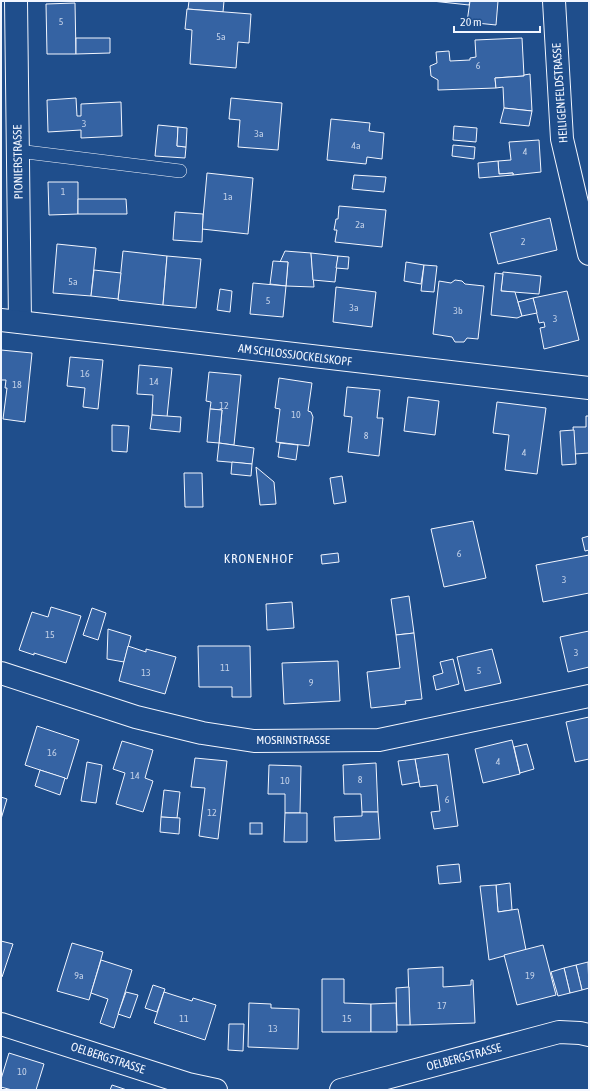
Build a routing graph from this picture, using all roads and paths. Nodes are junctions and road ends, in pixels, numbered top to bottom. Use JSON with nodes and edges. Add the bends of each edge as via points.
{"nodes":[{"id":1,"x":16,"y":1,"type":"edge"},
{"id":2,"x":554,"y":1,"type":"edge"},
{"id":3,"x":18,"y":151,"type":"junction"},
{"id":4,"x":180,"y":171,"type":"dead end"},
{"id":5,"x":589,"y":254,"type":"edge"},
{"id":6,"x":10,"y":321,"type":"edge"},
{"id":7,"x":589,"y":388,"type":"edge"},
{"id":8,"x":1,"y":673,"type":"edge"},
{"id":9,"x":589,"y":696,"type":"edge"},
{"id":10,"x":1,"y":1024,"type":"edge"},
{"id":11,"x":589,"y":1035,"type":"edge"},
{"id":12,"x":216,"y":1090,"type":"edge"},
{"id":13,"x":341,"y":1090,"type":"edge"}],
"edges":[{"from":1,"to":3,"type":"street","name":"PIONIERSTRASSE"},
{"from":2,"to":5,"type":"street","name":"HEILIGENFELDSTRASSE","via":[[562,139]]},
{"from":3,"to":4,"type":"lane"},
{"from":3,"to":6,"type":"street","name":"PIONIERSTRASSE"},
{"from":6,"to":7,"type":"street","name":"AM SCHLOSSJOCKELSKOPF"},
{"from":8,"to":9,"type":"street","name":"MOSRINSTRASSE","via":[[136,717],[202,733],[254,741],[379,740]]},
{"from":10,"to":12,"type":"street","name":"OELBERGSTRASSE","via":[[188,1084]]},
{"from":11,"to":13,"type":"street","name":"OELBERGSTRASSE","via":[[580,1032],[559,1032]]}]}
